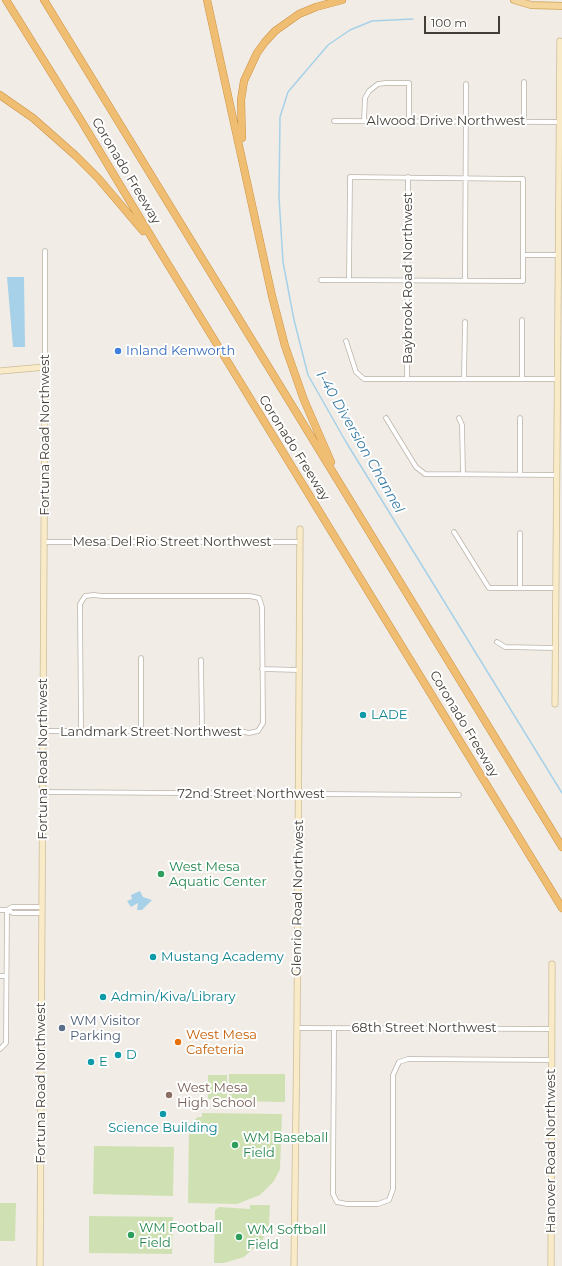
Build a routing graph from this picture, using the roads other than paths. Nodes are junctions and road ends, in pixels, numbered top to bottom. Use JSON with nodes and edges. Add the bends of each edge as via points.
{"nodes":[{"id":1,"x":6,"y":0,"type":"edge"},
{"id":2,"x":44,"y":0,"type":"edge"},
{"id":3,"x":207,"y":0,"type":"edge"},
{"id":4,"x":342,"y":0,"type":"edge"},
{"id":5,"x":514,"y":0,"type":"edge"},
{"id":6,"x":562,"y":6,"type":"edge"},
{"id":7,"x":560,"y":41,"type":"dead end"},
{"id":8,"x":524,"y":82,"type":"dead end"},
{"id":9,"x":466,"y":84,"type":"dead end"},
{"id":10,"x":0,"y":95,"type":"edge"},
{"id":11,"x":334,"y":121,"type":"dead end"},
{"id":12,"x":364,"y":121,"type":"junction"},
{"id":13,"x":408,"y":121,"type":"junction"},
{"id":14,"x":466,"y":121,"type":"junction"},
{"id":15,"x":524,"y":121,"type":"junction"},
{"id":16,"x":559,"y":122,"type":"junction"},
{"id":17,"x":560,"y":174,"type":"edge"},
{"id":18,"x":408,"y":177,"type":"junction"},
{"id":19,"x":465,"y":178,"type":"junction"},
{"id":20,"x":560,"y":185,"type":"edge"},
{"id":21,"x":248,"y":186,"type":"junction"},
{"id":22,"x":158,"y":248,"type":"junction"},
{"id":23,"x":45,"y":251,"type":"dead end"},
{"id":24,"x":523,"y":255,"type":"junction"},
{"id":25,"x":558,"y":255,"type":"junction"},
{"id":26,"x":321,"y":280,"type":"dead end"},
{"id":27,"x":349,"y":280,"type":"junction"},
{"id":28,"x":408,"y":280,"type":"junction"},
{"id":29,"x":465,"y":280,"type":"junction"},
{"id":30,"x":522,"y":320,"type":"dead end"},
{"id":31,"x":560,"y":321,"type":"edge"},
{"id":32,"x":465,"y":322,"type":"dead end"},
{"id":33,"x":346,"y":342,"type":"dead end"},
{"id":34,"x":45,"y":367,"type":"junction"},
{"id":35,"x":0,"y":371,"type":"edge"},
{"id":36,"x":557,"y":378,"type":"junction"},
{"id":37,"x":407,"y":379,"type":"junction"},
{"id":38,"x":464,"y":379,"type":"junction"},
{"id":39,"x":522,"y":379,"type":"junction"},
{"id":40,"x":386,"y":418,"type":"dead end"},
{"id":41,"x":459,"y":418,"type":"dead end"},
{"id":42,"x":520,"y":418,"type":"dead end"},
{"id":43,"x":462,"y":474,"type":"junction"},
{"id":44,"x":520,"y":474,"type":"junction"},
{"id":45,"x":556,"y":474,"type":"junction"},
{"id":46,"x":343,"y":488,"type":"junction"},
{"id":47,"x":559,"y":505,"type":"edge"},
{"id":48,"x":559,"y":518,"type":"edge"},
{"id":49,"x":300,"y":529,"type":"dead end"},
{"id":50,"x":454,"y":532,"type":"dead end"},
{"id":51,"x":520,"y":533,"type":"dead end"},
{"id":52,"x":45,"y":542,"type":"junction"},
{"id":53,"x":300,"y":542,"type":"junction"},
{"id":54,"x":520,"y":588,"type":"junction"},
{"id":55,"x":556,"y":588,"type":"junction"},
{"id":56,"x":497,"y":642,"type":"dead end"},
{"id":57,"x":555,"y":648,"type":"junction"},
{"id":58,"x":141,"y":658,"type":"dead end"},
{"id":59,"x":201,"y":660,"type":"dead end"},
{"id":60,"x":262,"y":669,"type":"junction"},
{"id":61,"x":299,"y":670,"type":"junction"},
{"id":62,"x":555,"y":704,"type":"dead end"},
{"id":63,"x":80,"y":731,"type":"junction"},
{"id":64,"x":141,"y":731,"type":"junction"},
{"id":65,"x":202,"y":731,"type":"junction"},
{"id":66,"x":44,"y":732,"type":"junction"},
{"id":67,"x":43,"y":792,"type":"junction"},
{"id":68,"x":459,"y":794,"type":"dead end"},
{"id":69,"x":299,"y":795,"type":"junction"},
{"id":70,"x":562,"y":847,"type":"edge"},
{"id":71,"x":42,"y":907,"type":"junction"},
{"id":72,"x":562,"y":908,"type":"edge"},
{"id":73,"x":0,"y":910,"type":"edge"},
{"id":74,"x":7,"y":910,"type":"junction"},
{"id":75,"x":42,"y":914,"type":"junction"},
{"id":76,"x":552,"y":964,"type":"dead end"},
{"id":77,"x":0,"y":976,"type":"edge"},
{"id":78,"x":6,"y":976,"type":"junction"},
{"id":79,"x":297,"y":1028,"type":"junction"},
{"id":80,"x":334,"y":1028,"type":"junction"},
{"id":81,"x":551,"y":1029,"type":"junction"},
{"id":82,"x":1,"y":1048,"type":"edge"},
{"id":83,"x":551,"y":1060,"type":"junction"},
{"id":84,"x":40,"y":1266,"type":"edge"},
{"id":85,"x":294,"y":1266,"type":"edge"},
{"id":86,"x":551,"y":1266,"type":"edge"}],
"edges":[{"from":1,"to":22,"type":"highway","name":"Coronado Freeway"},
{"from":2,"to":46,"type":"highway","name":"Coronado Freeway"},
{"from":3,"to":21,"type":"highway"},
{"from":4,"to":21,"type":"highway","via":[[316,7],[287,21],[265,42],[250,66],[244,81],[240,117]]},
{"from":5,"to":6,"type":"main road","via":[[531,5]]},
{"from":7,"to":16,"type":"street"},
{"from":8,"to":15,"type":"street"},
{"from":9,"to":14,"type":"street"},
{"from":10,"to":22,"type":"highway","via":[[33,118],[76,156]]},
{"from":11,"to":12,"type":"street","name":"Alwood Drive Northwest"},
{"from":12,"to":13,"type":"street","name":"Alwood Drive Northwest"},
{"from":12,"to":13,"type":"street","via":[[365,98],[369,91],[378,84],[409,83]]},
{"from":13,"to":14,"type":"street","name":"Alwood Drive Northwest"},
{"from":14,"to":15,"type":"street","name":"Alwood Drive Northwest"},
{"from":14,"to":19,"type":"street"},
{"from":15,"to":16,"type":"street","name":"Alwood Drive Northwest"},
{"from":16,"to":17,"type":"street"},
{"from":17,"to":20,"type":"street"},
{"from":18,"to":19,"type":"street"},
{"from":18,"to":27,"type":"street","via":[[350,177]]},
{"from":18,"to":28,"type":"street","name":"Baybrook Road Northwest"},
{"from":19,"to":24,"type":"street","via":[[523,179]]},
{"from":19,"to":29,"type":"street"},
{"from":20,"to":25,"type":"street"},
{"from":21,"to":46,"type":"highway","via":[[285,346],[304,400]]},
{"from":22,"to":72,"type":"highway","name":"Coronado Freeway"},
{"from":23,"to":34,"type":"street","name":"Fortuna Road Northwest"},
{"from":24,"to":25,"type":"street"},
{"from":24,"to":29,"type":"street","via":[[523,281]]},
{"from":25,"to":31,"type":"street"},
{"from":26,"to":27,"type":"street"},
{"from":27,"to":28,"type":"street"},
{"from":28,"to":29,"type":"street"},
{"from":28,"to":37,"type":"street","name":"Baybrook Road Northwest"},
{"from":30,"to":39,"type":"street"},
{"from":31,"to":36,"type":"street"},
{"from":32,"to":38,"type":"street"},
{"from":33,"to":37,"type":"street","via":[[360,377]]},
{"from":34,"to":35,"type":"street"},
{"from":34,"to":52,"type":"street","name":"Fortuna Road Northwest"},
{"from":36,"to":39,"type":"street"},
{"from":36,"to":45,"type":"street"},
{"from":37,"to":38,"type":"street"},
{"from":38,"to":39,"type":"street"},
{"from":40,"to":43,"type":"street","via":[[420,471],[425,474]]},
{"from":41,"to":43,"type":"street","via":[[462,425]]},
{"from":42,"to":44,"type":"street"},
{"from":43,"to":44,"type":"street"},
{"from":44,"to":45,"type":"street"},
{"from":45,"to":47,"type":"street"},
{"from":46,"to":70,"type":"highway","name":"Coronado Freeway"},
{"from":47,"to":48,"type":"street"},
{"from":48,"to":55,"type":"street"},
{"from":49,"to":53,"type":"street","name":"Glenrio Road Northwest"},
{"from":50,"to":54,"type":"street","via":[[489,588]]},
{"from":51,"to":54,"type":"street"},
{"from":52,"to":53,"type":"street","name":"Mesa Del Rio Street Northwest"},
{"from":52,"to":66,"type":"street","name":"Fortuna Road Northwest"},
{"from":53,"to":61,"type":"street","name":"Glenrio Road Northwest"},
{"from":54,"to":55,"type":"street"},
{"from":55,"to":57,"type":"street"},
{"from":56,"to":57,"type":"street","via":[[504,647]]},
{"from":57,"to":62,"type":"street"},
{"from":58,"to":64,"type":"street"},
{"from":59,"to":65,"type":"street"},
{"from":60,"to":61,"type":"street"},
{"from":60,"to":63,"type":"street","via":[[262,607],[259,598],[85,596],[80,604]]},
{"from":60,"to":65,"type":"street","name":"Landmark Street Northwest","via":[[263,722],[258,731]]},
{"from":61,"to":69,"type":"street","name":"Glenrio Road Northwest"},
{"from":63,"to":64,"type":"street","name":"Landmark Street Northwest"},
{"from":63,"to":66,"type":"street","name":"Landmark Street Northwest"},
{"from":64,"to":65,"type":"street","name":"Landmark Street Northwest"},
{"from":66,"to":67,"type":"street","name":"Fortuna Road Northwest"},
{"from":67,"to":69,"type":"street","name":"72nd Street Northwest"},
{"from":67,"to":71,"type":"street","name":"Fortuna Road Northwest"},
{"from":68,"to":69,"type":"street","name":"72nd Street Northwest"},
{"from":69,"to":79,"type":"street","name":"Glenrio Road Northwest"},
{"from":71,"to":74,"type":"street","via":[[12,907]]},
{"from":71,"to":75,"type":"street","name":"Fortuna Road Northwest"},
{"from":73,"to":74,"type":"street"},
{"from":74,"to":75,"type":"street","via":[[13,913]]},
{"from":74,"to":78,"type":"street"},
{"from":75,"to":84,"type":"street","name":"Fortuna Road Northwest"},
{"from":76,"to":81,"type":"street","name":"Hanover Road Northwest"},
{"from":77,"to":78,"type":"street"},
{"from":78,"to":82,"type":"street","via":[[6,1043]]},
{"from":79,"to":80,"type":"street","name":"68th Street Northwest"},
{"from":79,"to":85,"type":"street","name":"Glenrio Road Northwest"},
{"from":80,"to":81,"type":"street","name":"68th Street Northwest"},
{"from":80,"to":83,"type":"street","via":[[333,1194],[337,1202],[347,1204],[378,1204],[389,1200],[393,1188],[393,1075],[399,1062],[408,1059]]},
{"from":81,"to":83,"type":"street","name":"Hanover Road Northwest"},
{"from":83,"to":86,"type":"street","name":"Hanover Road Northwest"}]}
